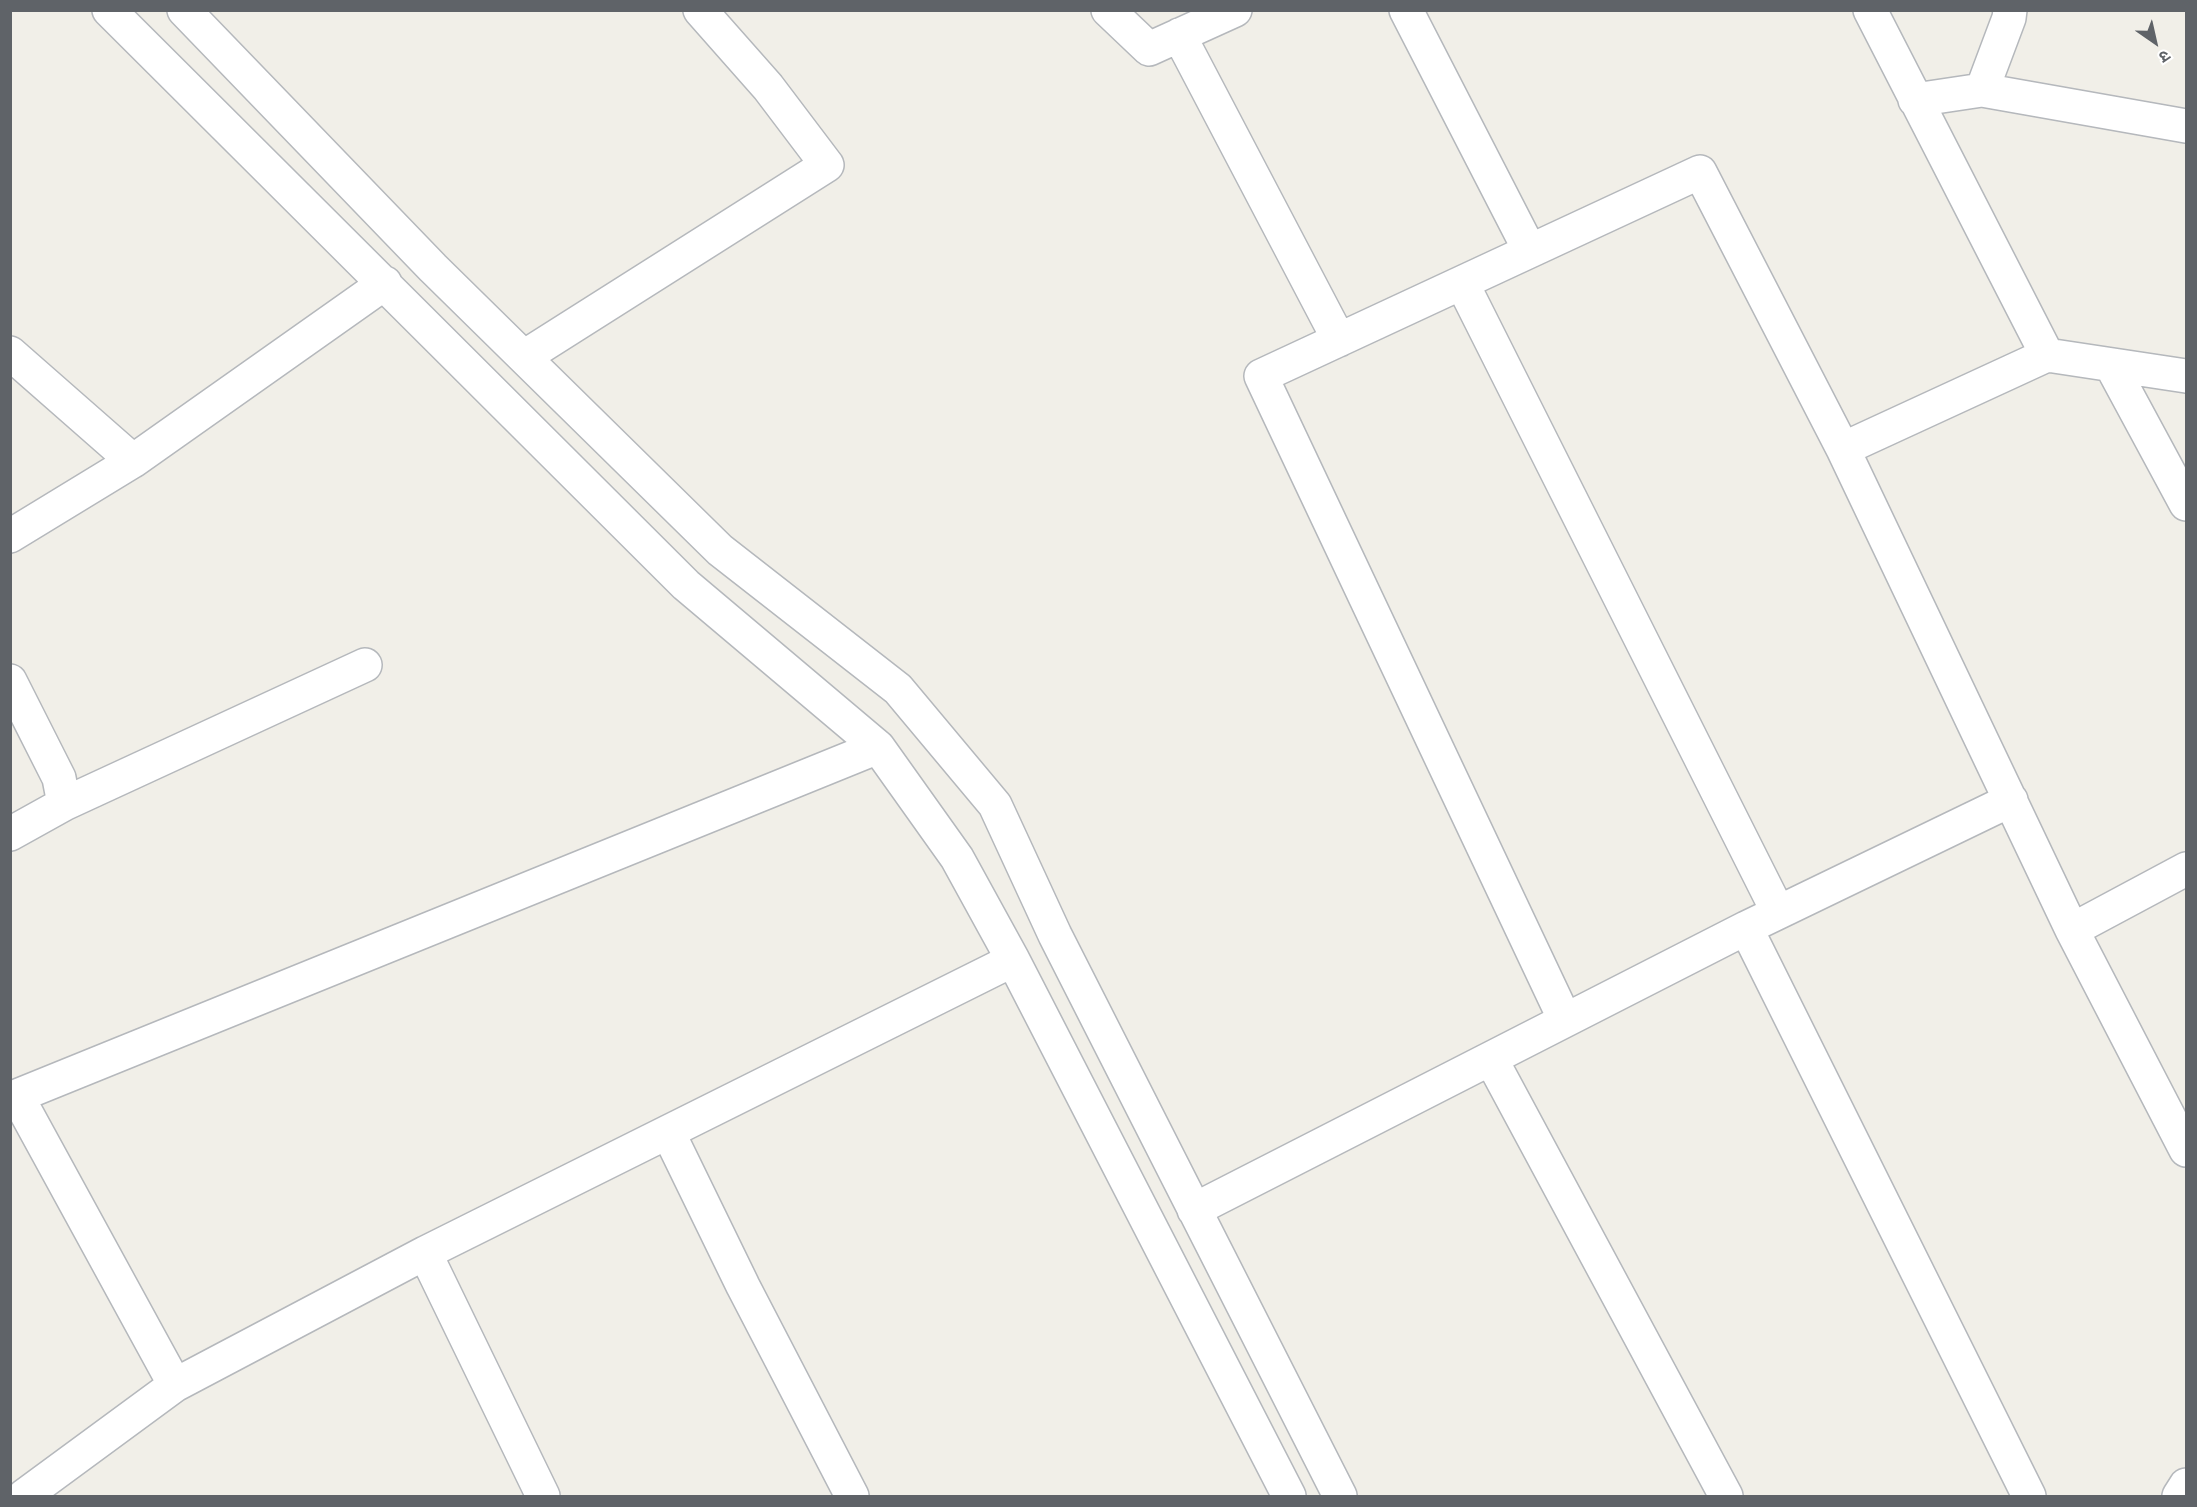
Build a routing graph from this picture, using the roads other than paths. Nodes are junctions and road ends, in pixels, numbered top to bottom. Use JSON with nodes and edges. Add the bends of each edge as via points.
{"nodes":[{"id":1,"x":109,"y":10,"type":"edge"},
{"id":2,"x":184,"y":10,"type":"edge"},
{"id":3,"x":700,"y":10,"type":"edge"},
{"id":4,"x":1108,"y":10,"type":"edge"},
{"id":5,"x":1234,"y":10,"type":"edge"},
{"id":6,"x":1406,"y":10,"type":"edge"},
{"id":7,"x":1870,"y":10,"type":"edge"},
{"id":8,"x":2010,"y":10,"type":"edge"},
{"id":9,"x":1179,"y":35,"type":"junction"},
{"id":10,"x":1982,"y":90,"type":"junction"},
{"id":11,"x":1915,"y":100,"type":"junction"},
{"id":12,"x":2187,"y":126,"type":"edge"},
{"id":13,"x":1530,"y":251,"type":"junction"},
{"id":14,"x":385,"y":283,"type":"junction"},
{"id":15,"x":1462,"y":283,"type":"junction"},
{"id":16,"x":1339,"y":340,"type":"junction"},
{"id":17,"x":10,"y":353,"type":"edge"},
{"id":18,"x":2047,"y":355,"type":"junction"},
{"id":19,"x":524,"y":357,"type":"junction"},
{"id":20,"x":2111,"y":365,"type":"junction"},
{"id":21,"x":2187,"y":376,"type":"edge"},
{"id":22,"x":1843,"y":449,"type":"junction"},
{"id":23,"x":133,"y":461,"type":"junction"},
{"id":24,"x":2187,"y":504,"type":"edge"},
{"id":25,"x":10,"y":536,"type":"edge"},
{"id":26,"x":365,"y":665,"type":"dead end"},
{"id":27,"x":10,"y":681,"type":"edge"},
{"id":28,"x":878,"y":747,"type":"junction"},
{"id":29,"x":2011,"y":800,"type":"junction"},
{"id":30,"x":64,"y":804,"type":"junction"},
{"id":31,"x":10,"y":834,"type":"edge"},
{"id":32,"x":2187,"y":869,"type":"edge"},
{"id":33,"x":1778,"y":912,"type":"junction"},
{"id":34,"x":1746,"y":928,"type":"junction"},
{"id":35,"x":2072,"y":930,"type":"junction"},
{"id":36,"x":1013,"y":960,"type":"junction"},
{"id":37,"x":1565,"y":1020,"type":"junction"},
{"id":38,"x":1491,"y":1059,"type":"junction"},
{"id":39,"x":14,"y":1098,"type":"edge"},
{"id":40,"x":668,"y":1132,"type":"junction"},
{"id":41,"x":2187,"y":1150,"type":"edge"},
{"id":42,"x":1194,"y":1210,"type":"junction"},
{"id":43,"x":425,"y":1252,"type":"junction"},
{"id":44,"x":175,"y":1385,"type":"junction"},
{"id":45,"x":2187,"y":1485,"type":"edge"},
{"id":46,"x":24,"y":1497,"type":"edge"},
{"id":47,"x":543,"y":1497,"type":"edge"},
{"id":48,"x":852,"y":1497,"type":"edge"},
{"id":49,"x":1289,"y":1497,"type":"edge"},
{"id":50,"x":1340,"y":1497,"type":"edge"},
{"id":51,"x":1726,"y":1497,"type":"edge"},
{"id":52,"x":2029,"y":1497,"type":"edge"},
{"id":53,"x":2179,"y":1497,"type":"edge"}],
"edges":[{"from":1,"to":14,"type":"street"},
{"from":2,"to":19,"type":"street"},
{"from":3,"to":19,"type":"street","via":[[768,87],[827,165]]},
{"from":4,"to":9,"type":"street","via":[[1149,49]]},
{"from":5,"to":9,"type":"street"},
{"from":6,"to":13,"type":"street"},
{"from":7,"to":11,"type":"street"},
{"from":8,"to":10,"type":"street"},
{"from":9,"to":16,"type":"street"},
{"from":10,"to":11,"type":"street"},
{"from":10,"to":12,"type":"street"},
{"from":11,"to":18,"type":"street"},
{"from":13,"to":15,"type":"street"},
{"from":13,"to":22,"type":"street","via":[[1700,172]]},
{"from":14,"to":23,"type":"street"},
{"from":14,"to":28,"type":"street","via":[[686,585]]},
{"from":15,"to":16,"type":"street"},
{"from":15,"to":33,"type":"street"},
{"from":16,"to":37,"type":"street","via":[[1261,376]]},
{"from":17,"to":23,"type":"street"},
{"from":18,"to":20,"type":"street"},
{"from":18,"to":22,"type":"street"},
{"from":19,"to":42,"type":"street","via":[[720,550],[898,689],[995,805],[1055,935]]},
{"from":20,"to":21,"type":"street"},
{"from":20,"to":24,"type":"street"},
{"from":22,"to":29,"type":"street"},
{"from":23,"to":25,"type":"street"},
{"from":26,"to":30,"type":"street"},
{"from":27,"to":30,"type":"street","via":[[59,777]]},
{"from":28,"to":36,"type":"street","via":[[957,858]]},
{"from":28,"to":39,"type":"street"},
{"from":29,"to":33,"type":"street"},
{"from":29,"to":35,"type":"street"},
{"from":30,"to":31,"type":"street"},
{"from":32,"to":35,"type":"street"},
{"from":33,"to":34,"type":"street"},
{"from":34,"to":37,"type":"street"},
{"from":34,"to":52,"type":"street"},
{"from":35,"to":41,"type":"street"},
{"from":36,"to":40,"type":"street"},
{"from":36,"to":49,"type":"street"},
{"from":37,"to":38,"type":"street"},
{"from":38,"to":42,"type":"street"},
{"from":38,"to":51,"type":"street"},
{"from":39,"to":44,"type":"street"},
{"from":40,"to":43,"type":"street"},
{"from":40,"to":48,"type":"street"},
{"from":42,"to":50,"type":"street"},
{"from":43,"to":44,"type":"street"},
{"from":43,"to":47,"type":"street"},
{"from":44,"to":46,"type":"street"},
{"from":45,"to":53,"type":"street"}]}
